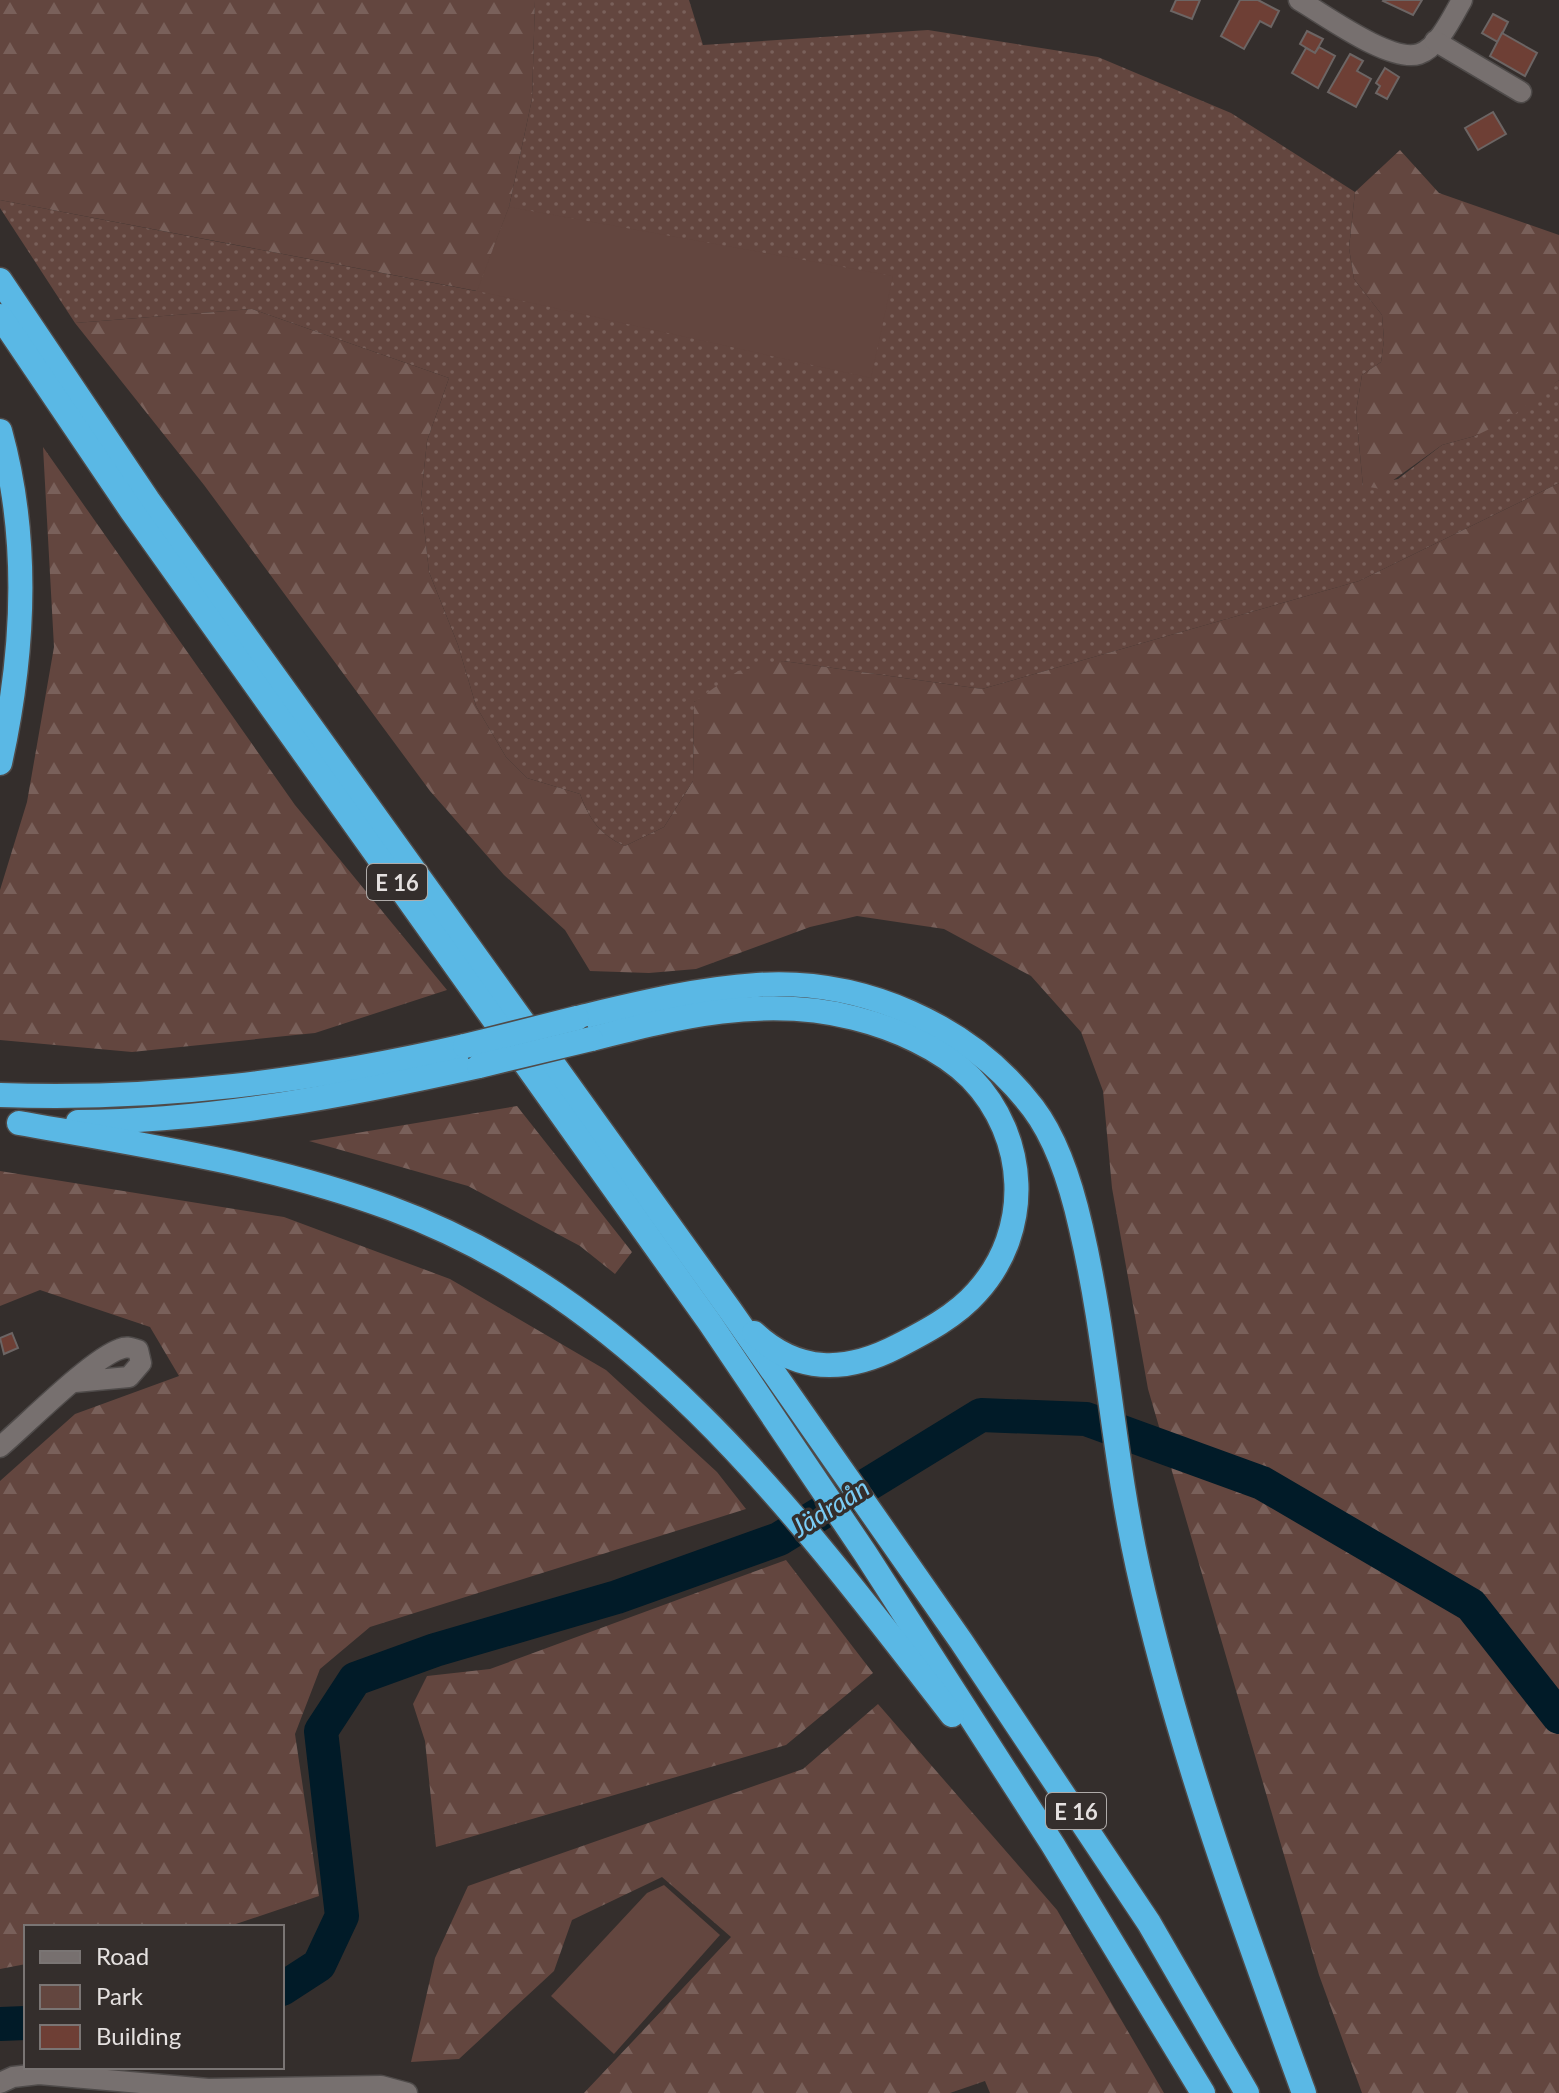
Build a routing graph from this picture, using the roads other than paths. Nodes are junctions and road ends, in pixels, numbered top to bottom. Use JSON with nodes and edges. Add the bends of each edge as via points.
{"nodes":[{"id":1,"x":1299,"y":0,"type":"edge"},
{"id":2,"x":1462,"y":0,"type":"edge"},
{"id":3,"x":1435,"y":41,"type":"junction"},
{"id":4,"x":1521,"y":92,"type":"dead end"},
{"id":5,"x":0,"y":280,"type":"edge"},
{"id":6,"x":0,"y":316,"type":"edge"},
{"id":7,"x":0,"y":431,"type":"edge"},
{"id":8,"x":0,"y":763,"type":"edge"},
{"id":9,"x":0,"y":1095,"type":"edge"},
{"id":10,"x":9,"y":1122,"type":"edge"},
{"id":11,"x":730,"y":1310,"type":"junction"},
{"id":12,"x":75,"y":1382,"type":"dead end"},
{"id":13,"x":0,"y":1447,"type":"edge"},
{"id":14,"x":1053,"y":1845,"type":"junction"},
{"id":15,"x":0,"y":2083,"type":"edge"},
{"id":16,"x":407,"y":2093,"type":"edge"},
{"id":17,"x":1203,"y":2093,"type":"edge"},
{"id":18,"x":1247,"y":2093,"type":"edge"},
{"id":19,"x":1304,"y":2093,"type":"edge"}],
"edges":[{"from":1,"to":3,"type":"street","via":[[1397,54],[1418,54]]},
{"from":2,"to":3,"type":"street"},
{"from":3,"to":4,"type":"street"},
{"from":5,"to":11,"type":"highway","number":"E 16","via":[[157,513]]},
{"from":6,"to":14,"type":"highway","number":"E 16","via":[[131,510],[595,1156],[865,1553]]},
{"from":7,"to":8,"type":"highway","via":[[17,515],[20,567],[17,670]]},
{"from":9,"to":19,"type":"highway","bridge":true,"via":[[114,1097],[309,1077],[713,989],[761,984],[856,994],[911,1011],[986,1059],[1034,1109],[1070,1187],[1157,1655]]},
{"from":10,"to":11,"type":"highway","bridge":true,"via":[[131,1122],[316,1099],[674,1018],[745,1009],[854,1017],[940,1054],[969,1077],[1003,1124],[1013,1154],[1017,1209],[997,1266],[977,1292],[953,1314],[887,1352],[838,1367],[795,1361],[764,1343]]},
{"from":10,"to":14,"type":"highway","via":[[249,1166],[391,1208],[456,1235],[588,1316],[678,1391],[753,1469],[835,1563]]},
{"from":11,"to":18,"type":"highway","number":"E 16","via":[[1085,1824]]},
{"from":12,"to":13,"type":"street"},
{"from":14,"to":17,"type":"highway","number":"E 16"},
{"from":15,"to":16,"type":"street","via":[[39,2074],[208,2089],[381,2086]]}]}
